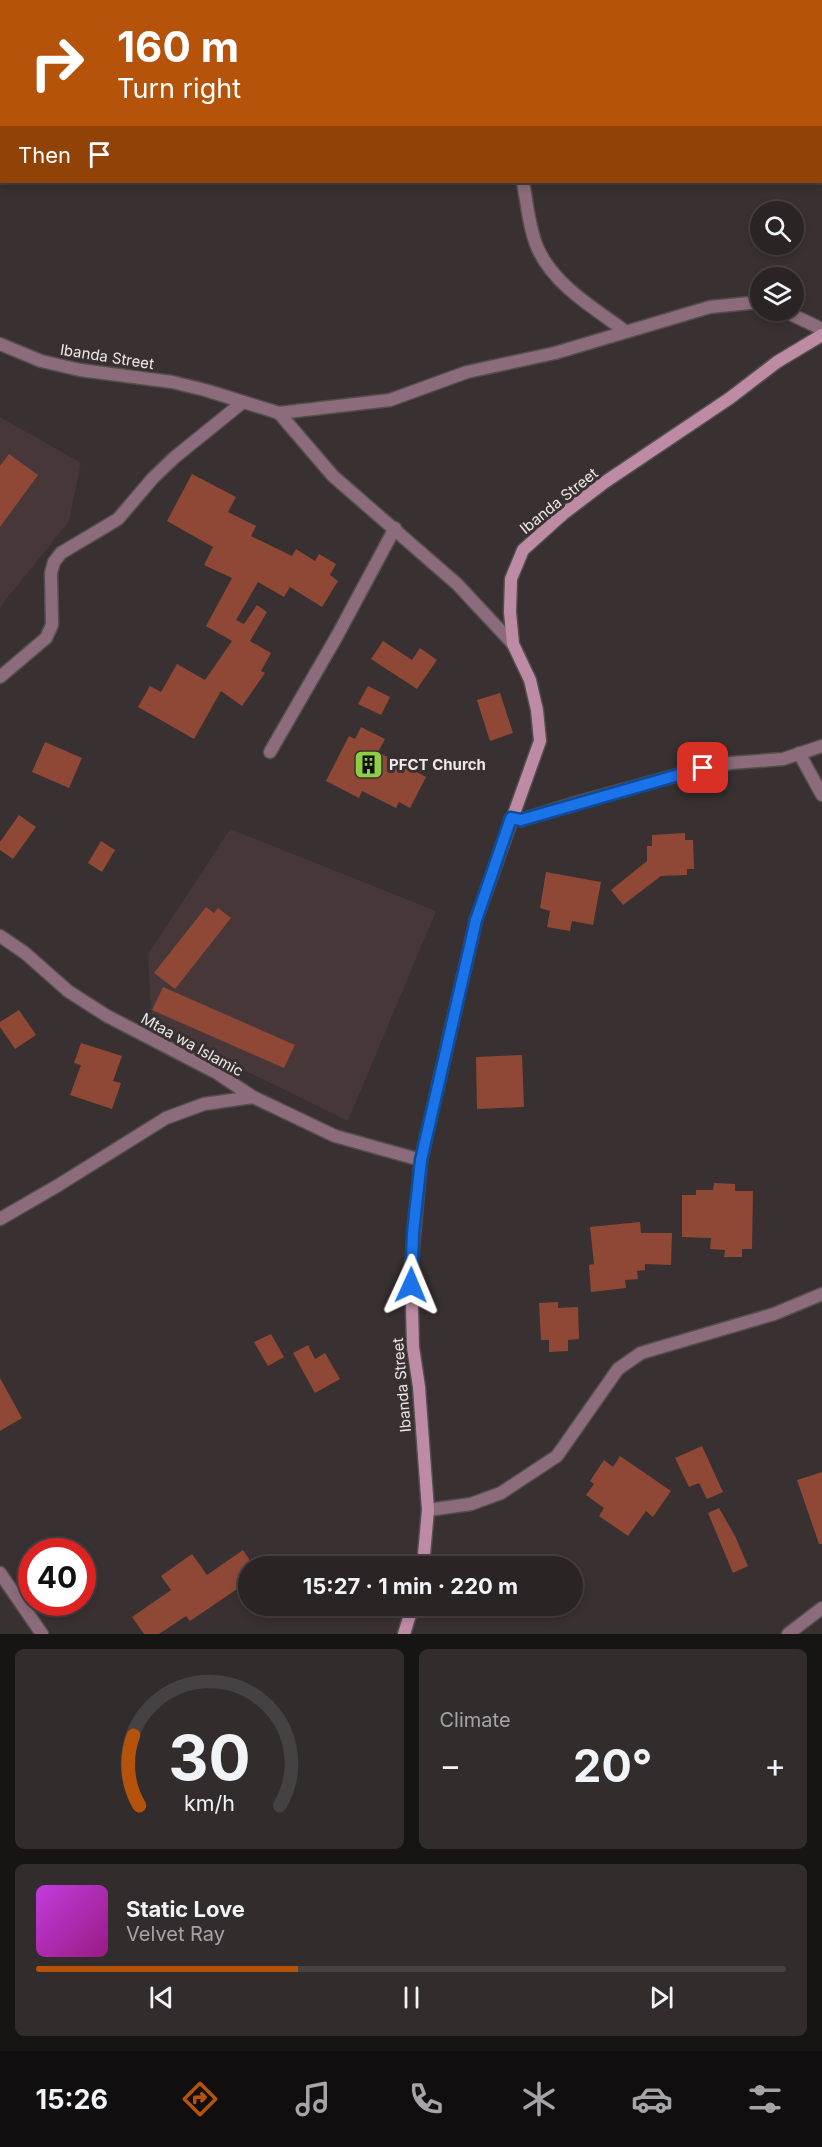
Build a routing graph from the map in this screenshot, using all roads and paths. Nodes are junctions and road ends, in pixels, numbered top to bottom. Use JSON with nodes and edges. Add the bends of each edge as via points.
{"nodes":[{"id":1,"x":523,"y":183,"type":"edge"},
{"id":2,"x":750,"y":303,"type":"edge"},
{"id":3,"x":804,"y":320,"type":"edge"},
{"id":4,"x":822,"y":329,"type":"edge"},
{"id":5,"x":625,"y":331,"type":"junction"},
{"id":6,"x":822,"y":335,"type":"edge"},
{"id":7,"x":0,"y":344,"type":"edge"},
{"id":8,"x":243,"y":402,"type":"junction"},
{"id":9,"x":279,"y":414,"type":"junction"},
{"id":10,"x":395,"y":528,"type":"junction"},
{"id":11,"x":513,"y":644,"type":"junction"},
{"id":12,"x":0,"y":677,"type":"edge"},
{"id":13,"x":822,"y":746,"type":"edge"},
{"id":14,"x":270,"y":752,"type":"dead end"},
{"id":15,"x":799,"y":753,"type":"junction"},
{"id":16,"x":822,"y":795,"type":"edge"},
{"id":17,"x":511,"y":818,"type":"junction"},
{"id":18,"x":0,"y":936,"type":"edge"},
{"id":19,"x":253,"y":1097,"type":"junction"},
{"id":20,"x":421,"y":1160,"type":"junction"},
{"id":21,"x":0,"y":1219,"type":"edge"},
{"id":22,"x":822,"y":1294,"type":"edge"},
{"id":23,"x":428,"y":1510,"type":"junction"},
{"id":24,"x":424,"y":1556,"type":"edge"},
{"id":25,"x":0,"y":1573,"type":"edge"},
{"id":26,"x":822,"y":1608,"type":"edge"},
{"id":27,"x":410,"y":1616,"type":"edge"},
{"id":28,"x":42,"y":1634,"type":"edge"},
{"id":29,"x":404,"y":1634,"type":"edge"},
{"id":30,"x":788,"y":1634,"type":"edge"}],
"edges":[{"from":1,"to":5,"type":"street","via":[[537,248],[551,271],[582,300]]},
{"from":2,"to":5,"type":"street","via":[[710,307]]},
{"from":3,"to":4,"type":"street"},
{"from":5,"to":9,"type":"street","via":[[555,353],[467,372],[390,400]]},
{"from":6,"to":11,"type":"street","name":"Ibanda Street","via":[[605,482],[523,550],[511,579]]},
{"from":7,"to":8,"type":"street","name":"Ibanda Street","via":[[41,361],[172,382]]},
{"from":8,"to":9,"type":"street","name":"Ibanda Street"},
{"from":8,"to":12,"type":"street","via":[[164,468],[117,519],[61,553],[51,573],[52,625],[46,638]]},
{"from":9,"to":10,"type":"street","via":[[333,476]]},
{"from":10,"to":11,"type":"street","via":[[457,584]]},
{"from":10,"to":14,"type":"street"},
{"from":11,"to":17,"type":"street","name":"Ibanda Street","via":[[530,680],[540,741]]},
{"from":13,"to":15,"type":"street"},
{"from":15,"to":16,"type":"street"},
{"from":15,"to":17,"type":"street","via":[[783,759],[703,768],[521,820]]},
{"from":17,"to":20,"type":"street","name":"Ibanda Street","via":[[476,920]]},
{"from":18,"to":19,"type":"street","name":"Mtaa wa Islamic","via":[[106,1016],[217,1073]]},
{"from":19,"to":20,"type":"street","name":"Mtaa wa Islamic","via":[[335,1136]]},
{"from":19,"to":21,"type":"street","via":[[204,1104],[166,1118]]},
{"from":20,"to":23,"type":"street","name":"Ibanda Street","via":[[411,1268],[413,1347]]},
{"from":22,"to":23,"type":"street","via":[[774,1314],[641,1353],[618,1369],[557,1456],[501,1493],[471,1504]]},
{"from":23,"to":24,"type":"street","name":"Ibanda Street"},
{"from":25,"to":28,"type":"street"},
{"from":26,"to":30,"type":"street"},
{"from":27,"to":29,"type":"street"}]}
